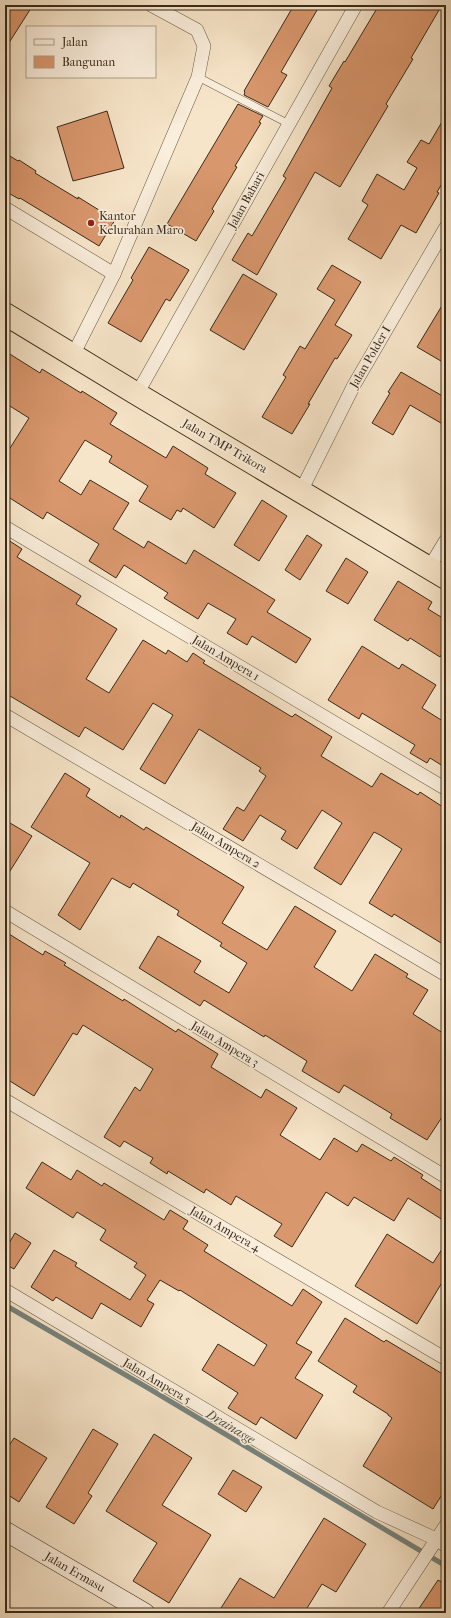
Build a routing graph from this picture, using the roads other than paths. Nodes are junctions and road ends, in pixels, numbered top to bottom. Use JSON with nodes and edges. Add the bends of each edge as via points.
{"nodes":[{"id":1,"x":151,"y":5,"type":"edge"},
{"id":2,"x":356,"y":5,"type":"edge"},
{"id":3,"x":198,"y":77,"type":"junction"},
{"id":4,"x":289,"y":124,"type":"junction"},
{"id":5,"x":5,"y":208,"type":"edge"},
{"id":6,"x":446,"y":227,"type":"edge"},
{"id":7,"x":114,"y":274,"type":"junction"},
{"id":8,"x":5,"y":314,"type":"edge"},
{"id":9,"x":73,"y":355,"type":"junction"},
{"id":10,"x":137,"y":394,"type":"junction"},
{"id":11,"x":301,"y":491,"type":"junction"},
{"id":12,"x":5,"y":527,"type":"edge"},
{"id":13,"x":446,"y":540,"type":"edge"},
{"id":14,"x":438,"y":573,"type":"edge"},
{"id":15,"x":5,"y":715,"type":"edge"},
{"id":16,"x":446,"y":789,"type":"edge"},
{"id":17,"x":5,"y":911,"type":"edge"},
{"id":18,"x":446,"y":975,"type":"edge"},
{"id":19,"x":5,"y":1100,"type":"edge"},
{"id":20,"x":446,"y":1177,"type":"edge"},
{"id":21,"x":5,"y":1290,"type":"edge"},
{"id":22,"x":446,"y":1359,"type":"edge"},
{"id":23,"x":446,"y":1525,"type":"edge"},
{"id":24,"x":5,"y":1530,"type":"edge"},
{"id":25,"x":441,"y":1543,"type":"edge"},
{"id":26,"x":145,"y":1613,"type":"edge"},
{"id":27,"x":388,"y":1613,"type":"edge"}],
"edges":[{"from":1,"to":3,"type":"street","via":[[197,30],[204,46]]},
{"from":2,"to":4,"type":"street","name":"Jalan Bahari"},
{"from":3,"to":4,"type":"lane"},
{"from":3,"to":7,"type":"street"},
{"from":4,"to":10,"type":"street","name":"Jalan Bahari"},
{"from":5,"to":7,"type":"street"},
{"from":6,"to":11,"type":"street","name":"Jalan Polder I","via":[[354,385]]},
{"from":7,"to":9,"type":"street"},
{"from":8,"to":9,"type":"highway","name":"Jalan TMP Trikora"},
{"from":9,"to":10,"type":"highway","name":"Jalan TMP Trikora"},
{"from":10,"to":11,"type":"highway","name":"Jalan TMP Trikora"},
{"from":11,"to":14,"type":"highway","name":"Jalan TMP Trikora"},
{"from":12,"to":16,"type":"street","name":"Jalan Ampera 1"},
{"from":13,"to":14,"type":"street"},
{"from":15,"to":18,"type":"street","name":"Jalan Ampera 2"},
{"from":17,"to":20,"type":"street","name":"Jalan Ampera 3"},
{"from":19,"to":22,"type":"street","name":"Jalan Ampera 4"},
{"from":21,"to":25,"type":"street","name":"Jalan Ampera 5","via":[[377,1512]]},
{"from":23,"to":25,"type":"street"},
{"from":24,"to":26,"type":"street","name":"Jalan Ermasu"},
{"from":25,"to":27,"type":"street"}]}
